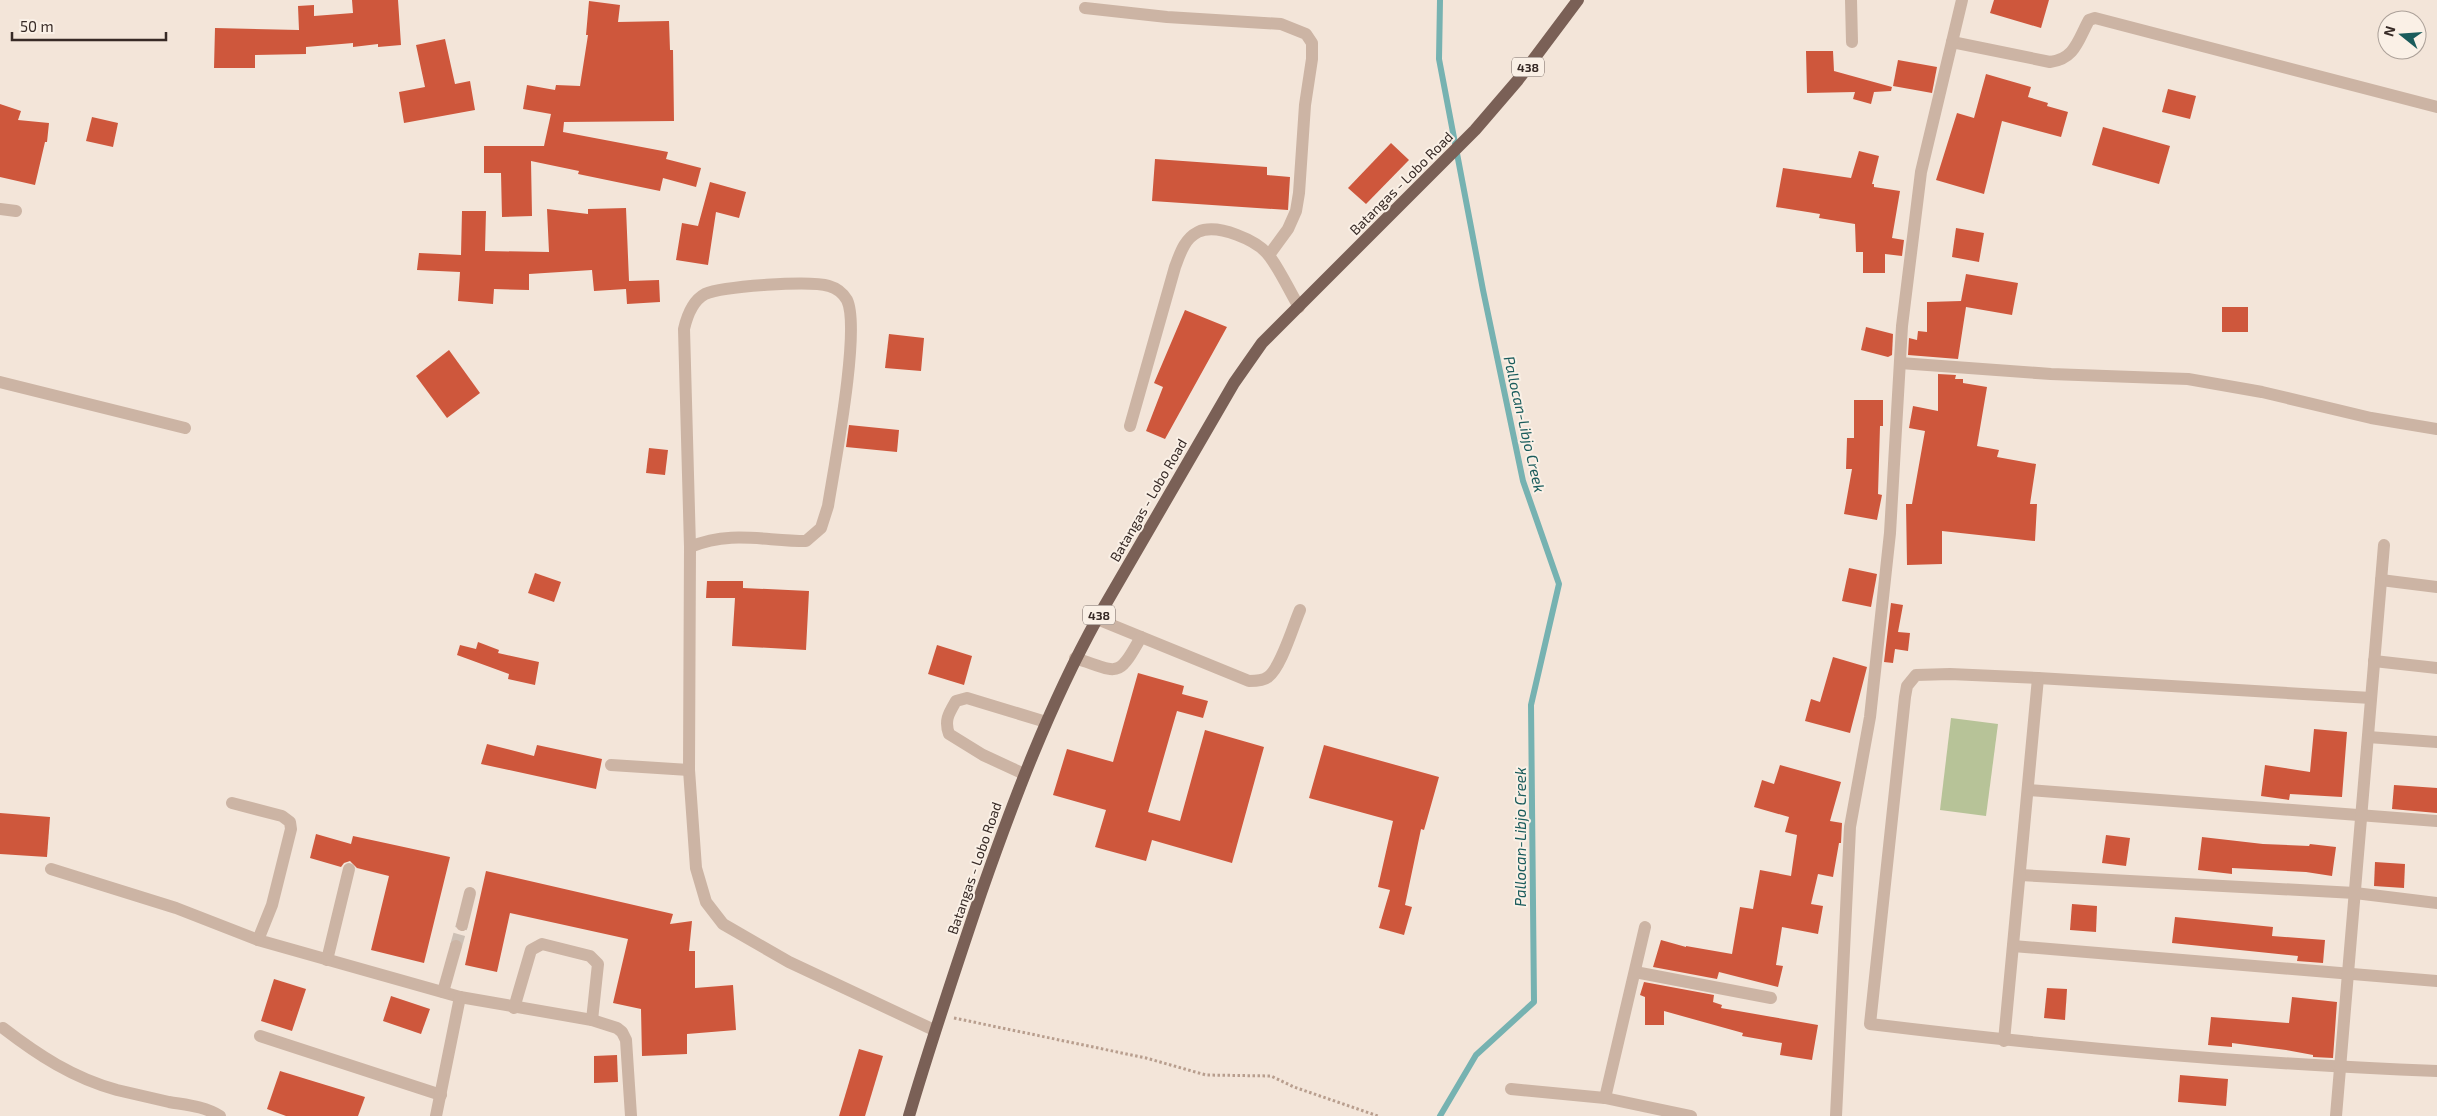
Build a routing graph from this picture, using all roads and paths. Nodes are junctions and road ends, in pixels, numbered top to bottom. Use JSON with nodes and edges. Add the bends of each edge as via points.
{"nodes":[{"id":1,"x":1578,"y":0,"type":"edge"},
{"id":2,"x":1851,"y":0,"type":"edge"},
{"id":3,"x":1958,"y":1,"type":"edge"},
{"id":4,"x":1085,"y":8,"type":"dead end"},
{"id":5,"x":1852,"y":42,"type":"dead end"},
{"id":6,"x":1952,"y":42,"type":"junction"},
{"id":7,"x":2437,"y":107,"type":"edge"},
{"id":8,"x":0,"y":209,"type":"edge"},
{"id":9,"x":16,"y":211,"type":"dead end"},
{"id":10,"x":1269,"y":255,"type":"junction"},
{"id":11,"x":1299,"y":307,"type":"junction"},
{"id":12,"x":1900,"y":363,"type":"junction"},
{"id":13,"x":0,"y":382,"type":"edge"},
{"id":14,"x":1130,"y":426,"type":"dead end"},
{"id":15,"x":185,"y":428,"type":"dead end"},
{"id":16,"x":2437,"y":429,"type":"edge"},
{"id":17,"x":2384,"y":545,"type":"dead end"},
{"id":18,"x":690,"y":547,"type":"junction"},
{"id":19,"x":2380,"y":580,"type":"junction"},
{"id":20,"x":2437,"y":587,"type":"edge"},
{"id":21,"x":1300,"y":610,"type":"dead end"},
{"id":22,"x":1097,"y":619,"type":"junction"},
{"id":23,"x":1141,"y":637,"type":"junction"},
{"id":24,"x":1075,"y":658,"type":"junction"},
{"id":25,"x":2374,"y":661,"type":"junction"},
{"id":26,"x":2437,"y":668,"type":"edge"},
{"id":27,"x":2038,"y":678,"type":"junction"},
{"id":28,"x":2371,"y":698,"type":"junction"},
{"id":29,"x":1046,"y":722,"type":"junction"},
{"id":30,"x":2368,"y":737,"type":"junction"},
{"id":31,"x":2437,"y":742,"type":"edge"},
{"id":32,"x":611,"y":766,"type":"dead end"},
{"id":33,"x":689,"y":770,"type":"junction"},
{"id":34,"x":1024,"y":774,"type":"junction"},
{"id":35,"x":2028,"y":790,"type":"junction"},
{"id":36,"x":232,"y":803,"type":"dead end"},
{"id":37,"x":2361,"y":814,"type":"junction"},
{"id":38,"x":2437,"y":822,"type":"edge"},
{"id":39,"x":51,"y":869,"type":"dead end"},
{"id":40,"x":349,"y":869,"type":"dead end"},
{"id":41,"x":2020,"y":875,"type":"junction"},
{"id":42,"x":2355,"y":892,"type":"junction"},
{"id":43,"x":470,"y":893,"type":"dead end"},
{"id":44,"x":2437,"y":903,"type":"edge"},
{"id":45,"x":462,"y":926,"type":"tunnel mouth"},
{"id":46,"x":1645,"y":927,"type":"dead end"},
{"id":47,"x":258,"y":940,"type":"junction"},
{"id":48,"x":456,"y":946,"type":"tunnel mouth"},
{"id":49,"x":2013,"y":946,"type":"junction"},
{"id":50,"x":327,"y":960,"type":"junction"},
{"id":51,"x":1635,"y":972,"type":"junction"},
{"id":52,"x":2348,"y":974,"type":"junction"},
{"id":53,"x":2437,"y":981,"type":"edge"},
{"id":54,"x":444,"y":992,"type":"junction"},
{"id":55,"x":460,"y":997,"type":"junction"},
{"id":56,"x":1771,"y":998,"type":"dead end"},
{"id":57,"x":514,"y":1008,"type":"junction"},
{"id":58,"x":939,"y":1014,"type":"junction"},
{"id":59,"x":592,"y":1020,"type":"junction"},
{"id":60,"x":3,"y":1028,"type":"dead end"},
{"id":61,"x":934,"y":1030,"type":"junction"},
{"id":62,"x":260,"y":1036,"type":"dead end"},
{"id":63,"x":2004,"y":1041,"type":"junction"},
{"id":64,"x":2340,"y":1068,"type":"junction"},
{"id":65,"x":2437,"y":1071,"type":"edge"},
{"id":66,"x":1511,"y":1089,"type":"dead end"},
{"id":67,"x":441,"y":1095,"type":"junction"},
{"id":68,"x":1606,"y":1098,"type":"junction"},
{"id":69,"x":220,"y":1116,"type":"edge"},
{"id":70,"x":436,"y":1116,"type":"edge"},
{"id":71,"x":631,"y":1116,"type":"edge"},
{"id":72,"x":909,"y":1116,"type":"edge"},
{"id":73,"x":1378,"y":1116,"type":"edge"},
{"id":74,"x":1690,"y":1116,"type":"edge"},
{"id":75,"x":1836,"y":1116,"type":"edge"},
{"id":76,"x":2336,"y":1116,"type":"edge"}],
"edges":[{"from":1,"to":11,"type":"main road","name":"Batangas - Lobo Road","number":"438","via":[[1518,80],[1474,130]]},
{"from":2,"to":5,"type":"street"},
{"from":3,"to":6,"type":"street"},
{"from":4,"to":10,"type":"street","via":[[1280,24],[1306,34],[1312,44],[1312,59],[1296,211],[1288,229]]},
{"from":6,"to":7,"type":"street","via":[[2050,62],[2061,61],[2070,55],[2089,20],[2095,18]]},
{"from":6,"to":12,"type":"street","via":[[1921,172]]},
{"from":8,"to":9,"type":"street"},
{"from":10,"to":11,"type":"street"},
{"from":10,"to":14,"type":"street","via":[[1236,233],[1218,230],[1198,232],[1185,242]]},
{"from":11,"to":22,"type":"main road","name":"Batangas - Lobo Road","number":"438","via":[[1262,343],[1234,383]]},
{"from":12,"to":16,"type":"street","via":[[2051,374],[2188,379]]},
{"from":12,"to":75,"type":"street","via":[[1890,533],[1870,717],[1850,827]]},
{"from":13,"to":15,"type":"street"},
{"from":17,"to":19,"type":"street"},
{"from":18,"to":18,"type":"street","via":[[684,329],[694,304],[705,294],[787,282],[829,286],[840,292],[847,300],[852,316],[851,349],[828,506],[821,528],[806,541],[730,536],[708,539]]},
{"from":18,"to":33,"type":"street"},
{"from":19,"to":20,"type":"street"},
{"from":19,"to":25,"type":"street"},
{"from":21,"to":23,"type":"street","via":[[1275,669],[1268,678],[1259,680],[1249,681]]},
{"from":22,"to":23,"type":"street"},
{"from":22,"to":24,"type":"main road","name":"Batangas - Lobo Road","number":"438"},
{"from":23,"to":24,"type":"street","via":[[1127,662],[1119,669],[1112,670]]},
{"from":24,"to":29,"type":"main road","name":"Batangas - Lobo Road","number":"438"},
{"from":25,"to":26,"type":"street"},
{"from":25,"to":28,"type":"street"},
{"from":27,"to":28,"type":"street"},
{"from":27,"to":35,"type":"street"},
{"from":27,"to":63,"type":"street","via":[[1928,674],[1916,676],[1907,686],[1870,1024]]},
{"from":28,"to":30,"type":"street"},
{"from":29,"to":34,"type":"main road","name":"Batangas - Lobo Road","number":"438"},
{"from":29,"to":34,"type":"street","via":[[967,698],[956,701],[948,714],[946,726],[949,734],[983,755]]},
{"from":30,"to":31,"type":"street"},
{"from":30,"to":37,"type":"street"},
{"from":32,"to":33,"type":"street"},
{"from":33,"to":61,"type":"street","via":[[696,868],[706,902],[723,924],[829,982]]},
{"from":34,"to":58,"type":"main road","name":"Batangas - Lobo Road","number":"438"},
{"from":35,"to":37,"type":"street"},
{"from":35,"to":41,"type":"street"},
{"from":36,"to":47,"type":"street","via":[[282,816],[290,822],[272,905]]},
{"from":37,"to":38,"type":"street"},
{"from":37,"to":42,"type":"street"},
{"from":39,"to":47,"type":"street","via":[[176,908]]},
{"from":40,"to":50,"type":"street"},
{"from":41,"to":42,"type":"street"},
{"from":41,"to":49,"type":"street"},
{"from":42,"to":44,"type":"street"},
{"from":42,"to":52,"type":"street"},
{"from":43,"to":45,"type":"street"},
{"from":46,"to":51,"type":"street"},
{"from":47,"to":50,"type":"street"},
{"from":48,"to":54,"type":"street"},
{"from":49,"to":52,"type":"street"},
{"from":49,"to":63,"type":"street"},
{"from":50,"to":54,"type":"street"},
{"from":51,"to":56,"type":"street"},
{"from":51,"to":68,"type":"street"},
{"from":52,"to":53,"type":"street"},
{"from":52,"to":64,"type":"street"},
{"from":54,"to":55,"type":"street"},
{"from":55,"to":57,"type":"street"},
{"from":55,"to":67,"type":"street"},
{"from":57,"to":59,"type":"street"},
{"from":57,"to":59,"type":"street","via":[[528,955],[542,944],[595,959],[598,964]]},
{"from":58,"to":61,"type":"main road","name":"Batangas - Lobo Road","number":"438"},
{"from":58,"to":73,"type":"path","via":[[1146,1058],[1206,1075],[1271,1076]]},
{"from":59,"to":71,"type":"street","via":[[617,1028],[626,1040]]},
{"from":60,"to":69,"type":"street","via":[[43,1058],[78,1076],[114,1089],[192,1105]]},
{"from":61,"to":72,"type":"main road","name":"Batangas - Lobo Road","number":"438"},
{"from":62,"to":67,"type":"street"},
{"from":63,"to":64,"type":"street"},
{"from":64,"to":65,"type":"street"},
{"from":64,"to":76,"type":"street"},
{"from":66,"to":68,"type":"street"},
{"from":67,"to":70,"type":"street"},
{"from":68,"to":74,"type":"street"}]}
